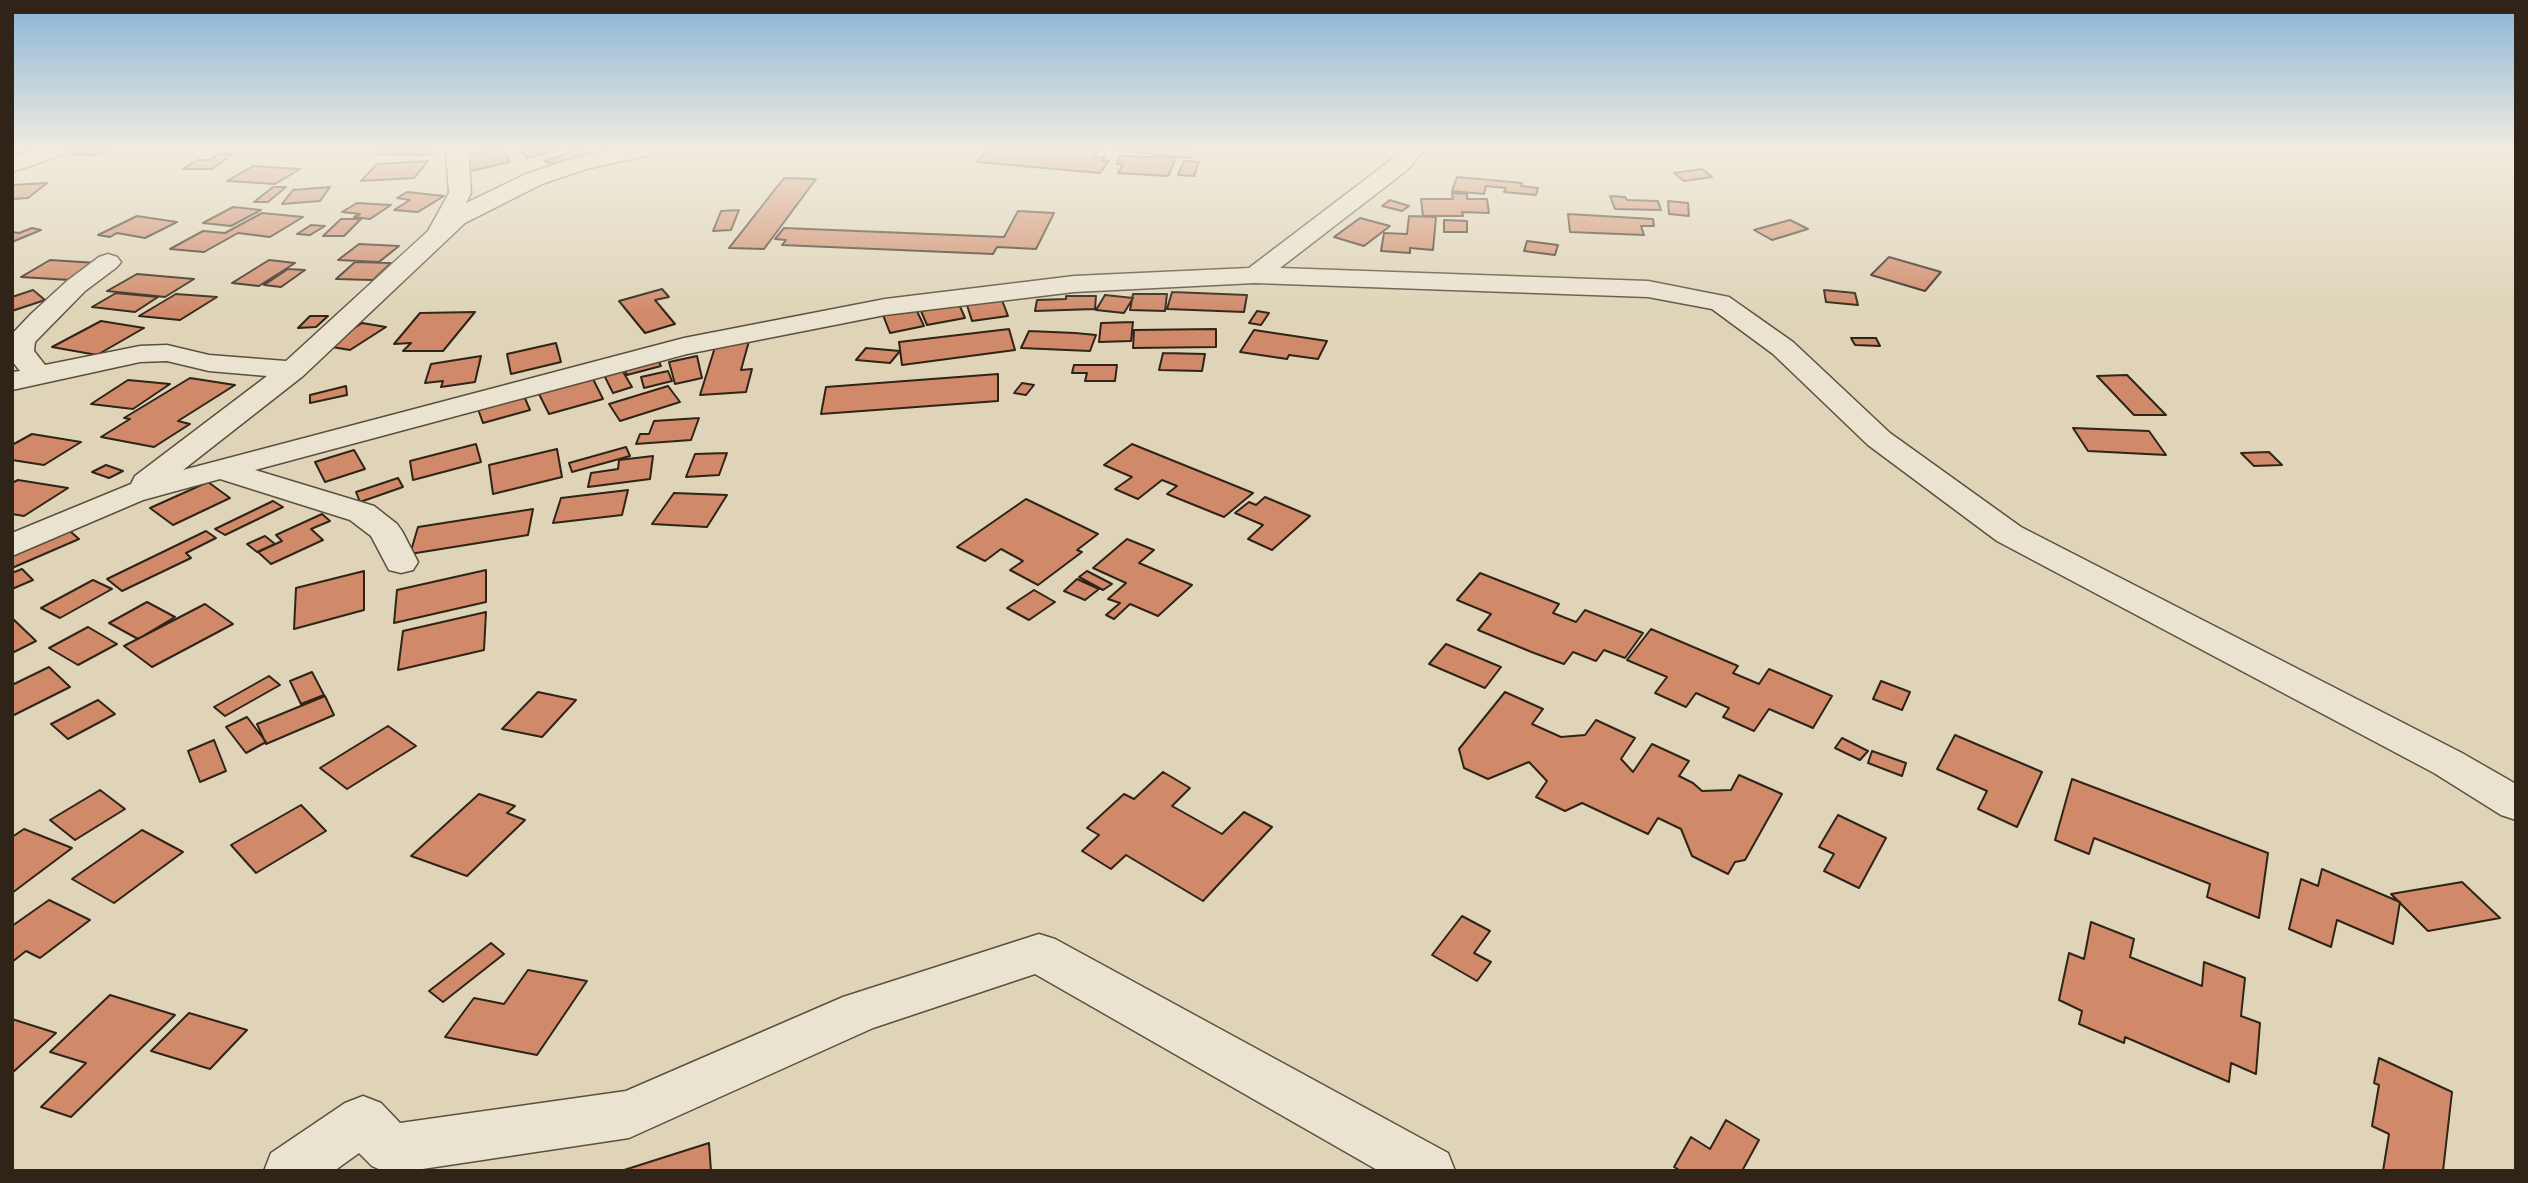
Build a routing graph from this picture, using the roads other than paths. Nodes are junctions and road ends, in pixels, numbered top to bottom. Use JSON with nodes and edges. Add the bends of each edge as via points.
{"nodes":[{"id":1,"x":454,"y":205,"type":"edge"},
{"id":2,"x":479,"y":205,"type":"edge"},
{"id":3,"x":1346,"y":205,"type":"edge"},
{"id":4,"x":439,"y":234,"type":"junction"},
{"id":5,"x":108,"y":262,"type":"dead end"},
{"id":6,"x":1255,"y":275,"type":"junction"},
{"id":7,"x":293,"y":370,"type":"junction"},
{"id":8,"x":25,"y":377,"type":"edge"},
{"id":9,"x":220,"y":469,"type":"junction"},
{"id":10,"x":132,"y":493,"type":"junction"},
{"id":11,"x":15,"y":544,"type":"edge"},
{"id":12,"x":401,"y":562,"type":"dead end"},
{"id":13,"x":2516,"y":804,"type":"edge"},
{"id":14,"x":290,"y":1171,"type":"edge"},
{"id":15,"x":1429,"y":1171,"type":"edge"}],
"edges":[{"from":1,"to":4,"type":"street"},
{"from":2,"to":4,"type":"street"},
{"from":3,"to":6,"type":"street"},
{"from":4,"to":7,"type":"street"},
{"from":5,"to":8,"type":"street","via":[[76,286],[21,341]]},
{"from":6,"to":9,"type":"street","via":[[1074,284],[885,307],[684,346]]},
{"from":6,"to":13,"type":"street","via":[[1648,289],[1720,303],[1783,348],[1879,439],[2009,534],[2448,763]]},
{"from":7,"to":8,"type":"street","via":[[209,363],[167,353],[140,354]]},
{"from":7,"to":10,"type":"street"},
{"from":9,"to":10,"type":"street"},
{"from":9,"to":12,"type":"street","via":[[362,513],[385,531]]},
{"from":10,"to":11,"type":"street"},
{"from":14,"to":15,"type":"street","via":[[363,1120],[390,1149],[629,1114],[860,1012],[1039,953]]}]}
